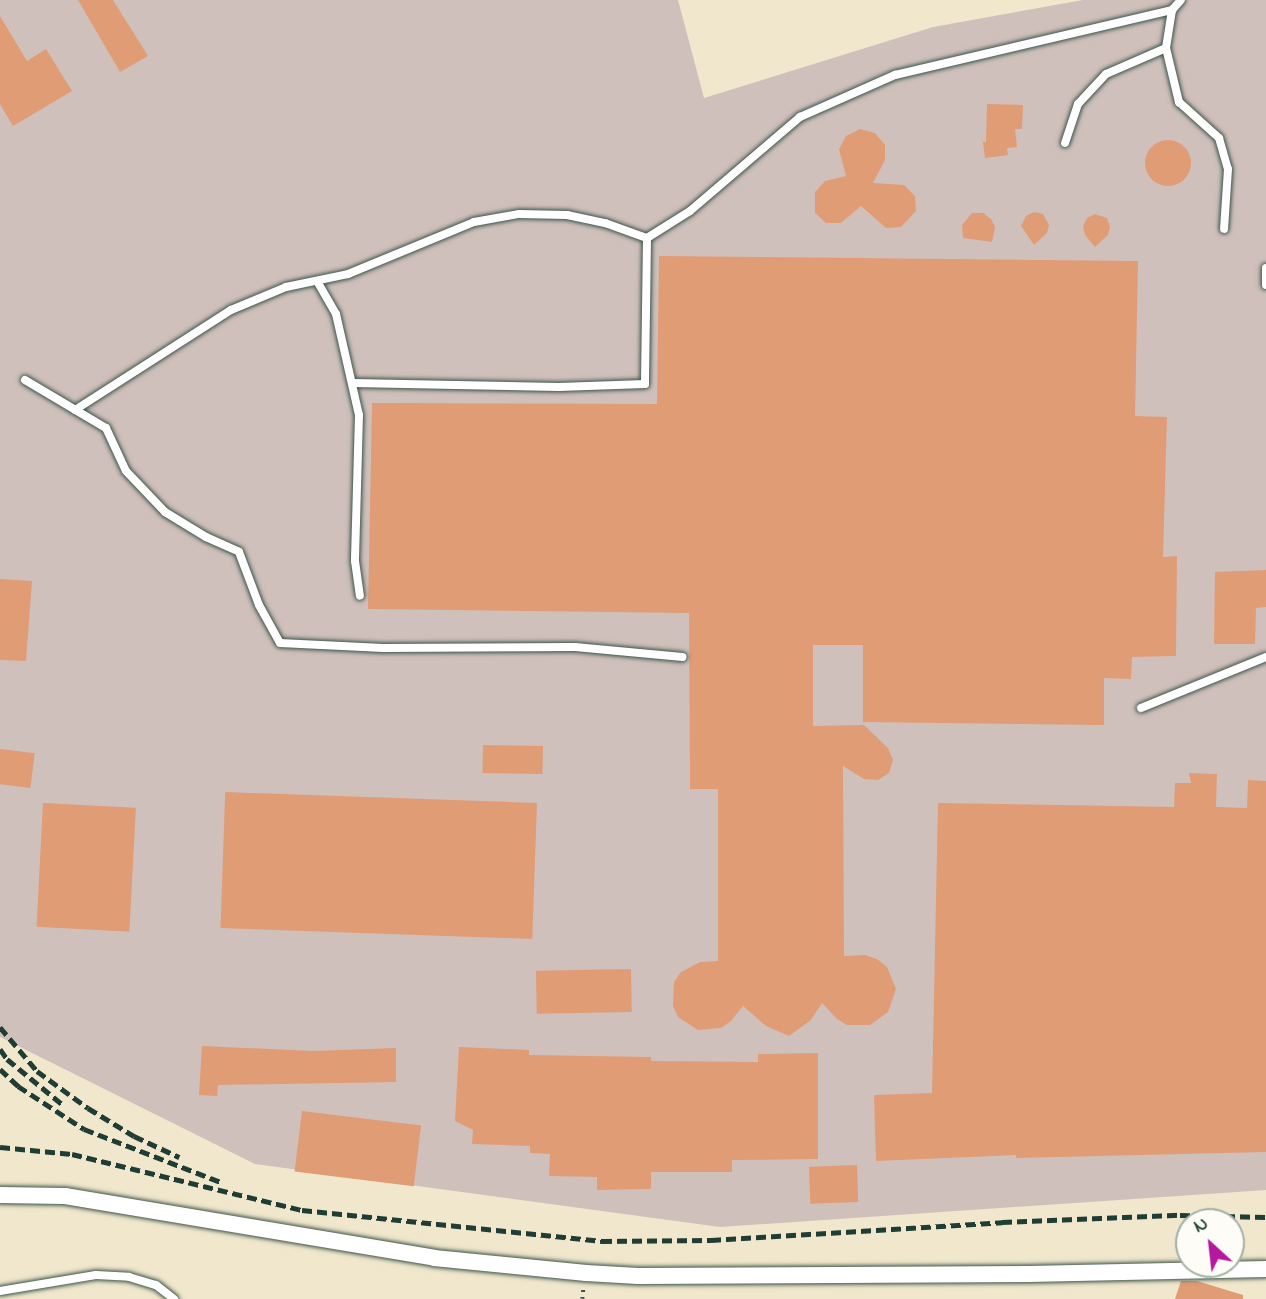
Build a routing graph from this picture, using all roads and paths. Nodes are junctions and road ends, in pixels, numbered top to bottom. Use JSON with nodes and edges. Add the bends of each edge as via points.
{"nodes":[{"id":1,"x":1181,"y":0,"type":"edge"},
{"id":2,"x":1172,"y":10,"type":"junction"},
{"id":3,"x":1166,"y":48,"type":"junction"},
{"id":4,"x":1065,"y":143,"type":"dead end"},
{"id":5,"x":1224,"y":229,"type":"dead end"},
{"id":6,"x":647,"y":238,"type":"junction"},
{"id":7,"x":1266,"y":268,"type":"edge"},
{"id":8,"x":317,"y":281,"type":"junction"},
{"id":9,"x":1266,"y":285,"type":"edge"},
{"id":10,"x":25,"y":380,"type":"dead end"},
{"id":11,"x":354,"y":383,"type":"junction"},
{"id":12,"x":75,"y":410,"type":"junction"},
{"id":13,"x":360,"y":596,"type":"dead end"},
{"id":14,"x":682,"y":657,"type":"dead end"},
{"id":15,"x":1266,"y":657,"type":"edge"},
{"id":16,"x":1141,"y":708,"type":"dead end"},
{"id":17,"x":0,"y":1195,"type":"edge"},
{"id":18,"x":1266,"y":1269,"type":"edge"},
{"id":19,"x":0,"y":1291,"type":"edge"},
{"id":20,"x":174,"y":1299,"type":"edge"}],
"edges":[{"from":1,"to":2,"type":"lane"},
{"from":2,"to":3,"type":"lane"},
{"from":2,"to":6,"type":"lane","via":[[895,75],[800,117],[691,211]]},
{"from":3,"to":4,"type":"lane","via":[[1106,74],[1078,104]]},
{"from":3,"to":5,"type":"lane","via":[[1179,102],[1219,138],[1228,169]]},
{"from":6,"to":8,"type":"lane","via":[[567,215],[519,214],[474,222],[348,274]]},
{"from":6,"to":11,"type":"lane","via":[[645,384]]},
{"from":7,"to":9,"type":"lane"},
{"from":8,"to":11,"type":"lane","via":[[336,314]]},
{"from":8,"to":12,"type":"lane","via":[[286,287],[231,310]]},
{"from":10,"to":12,"type":"lane"},
{"from":11,"to":13,"type":"lane","via":[[359,415],[355,561]]},
{"from":12,"to":14,"type":"lane","via":[[106,428],[125,471],[165,512],[239,552],[279,643],[383,648],[575,647]]},
{"from":15,"to":16,"type":"lane"},
{"from":17,"to":18,"type":"street","via":[[65,1196],[434,1258],[599,1274]]},
{"from":19,"to":20,"type":"lane","via":[[96,1275],[129,1276],[156,1285]]}]}
